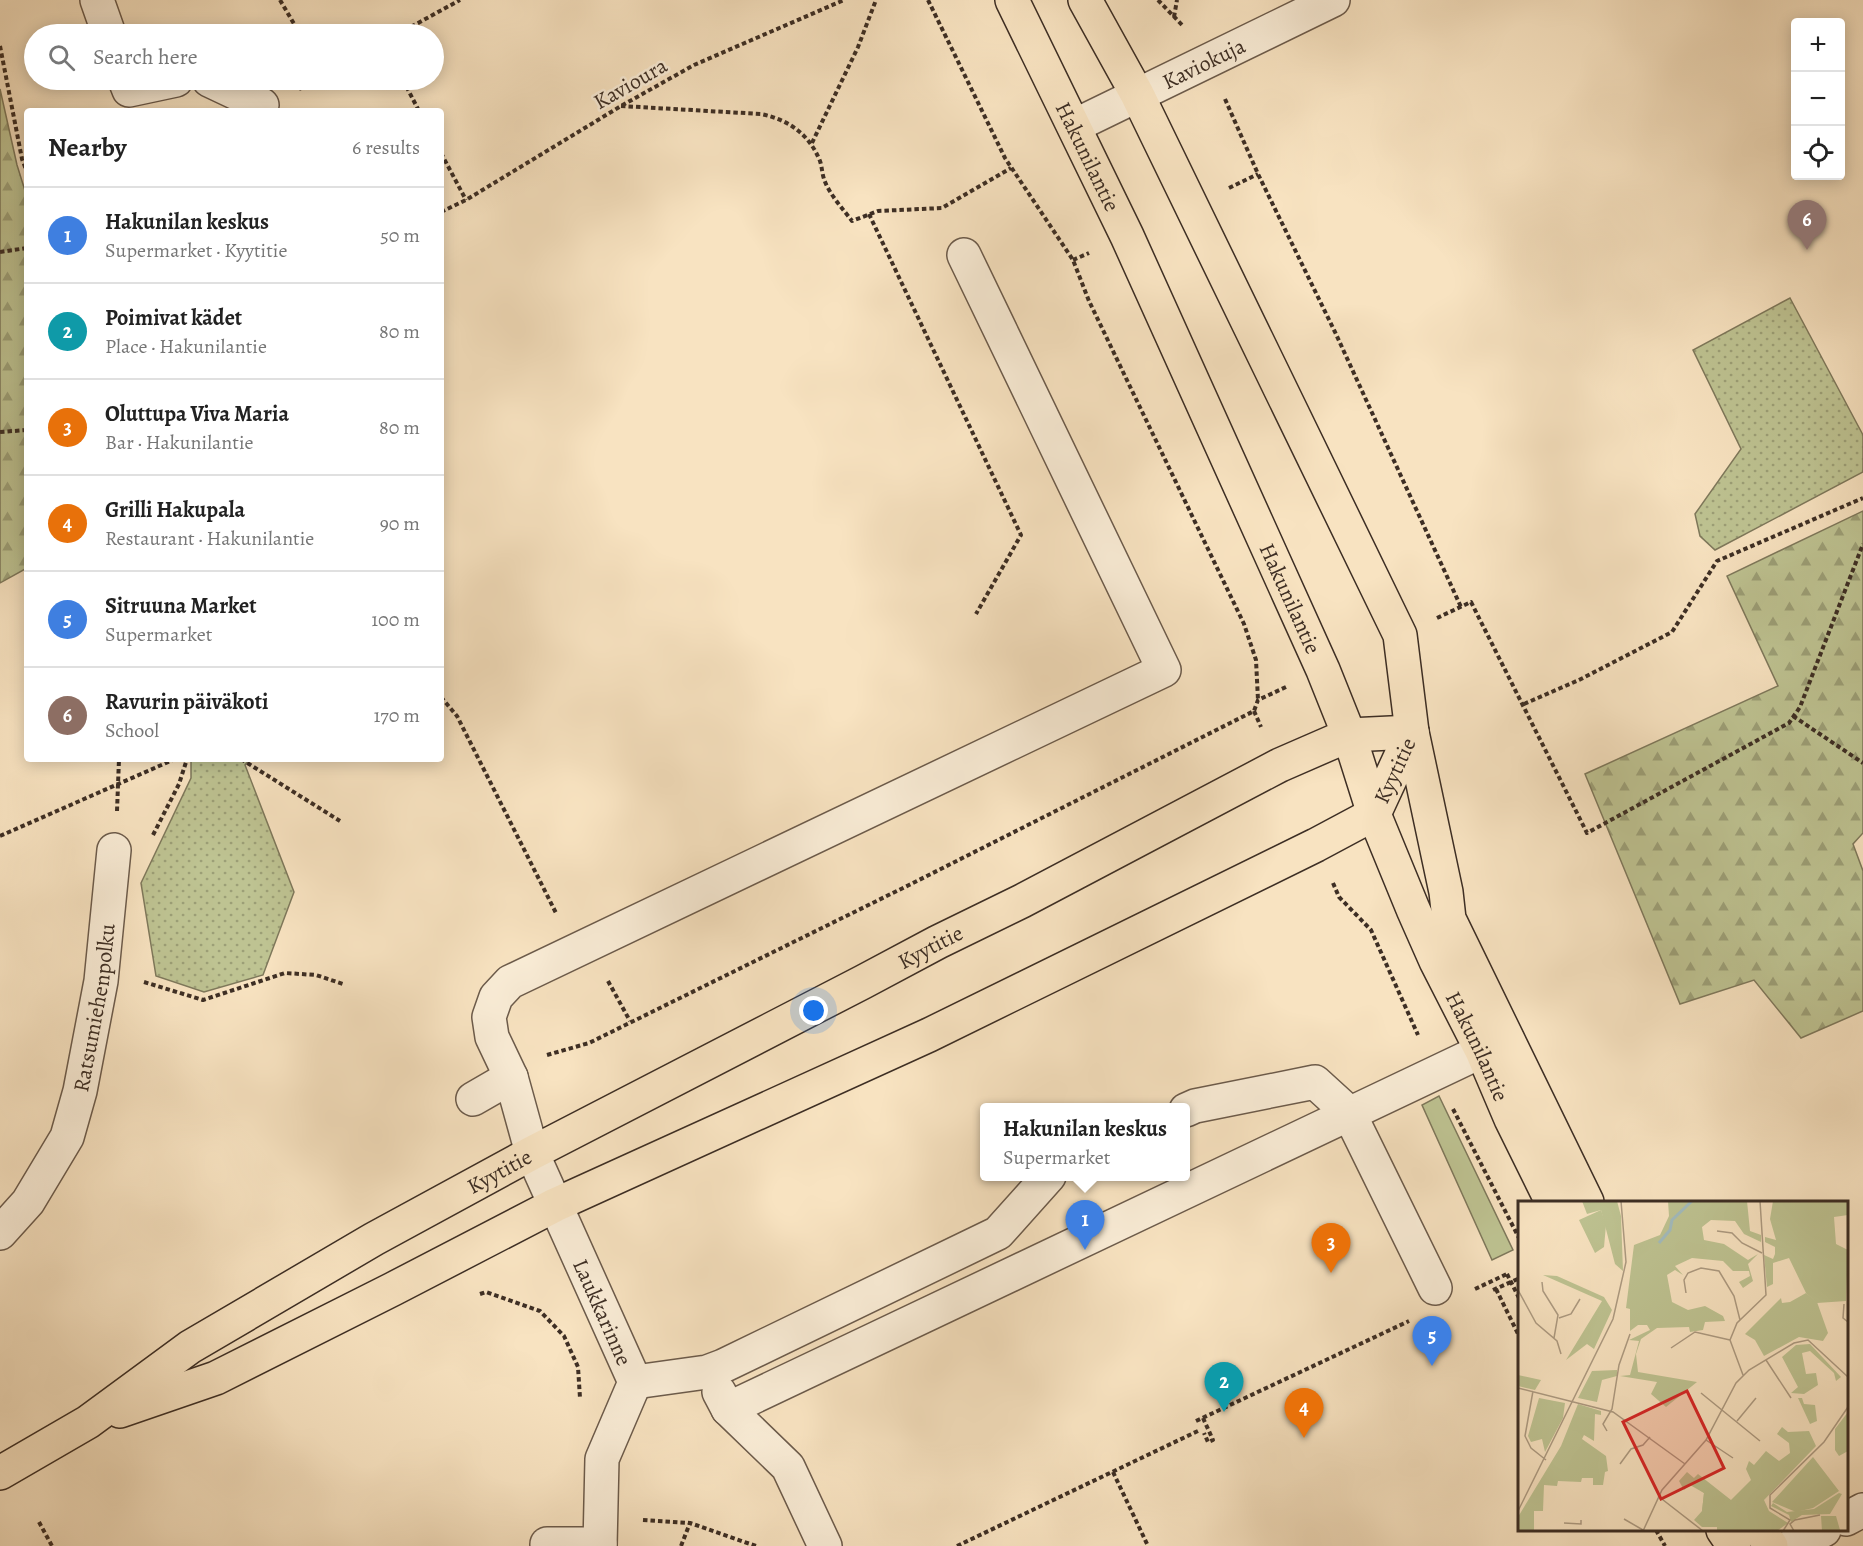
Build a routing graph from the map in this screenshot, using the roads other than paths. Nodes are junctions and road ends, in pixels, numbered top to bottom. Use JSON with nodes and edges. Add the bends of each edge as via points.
{"nodes":[{"id":1,"x":97,"y":0,"type":"edge"},
{"id":2,"x":1012,"y":0,"type":"edge"},
{"id":3,"x":1085,"y":0,"type":"edge"},
{"id":4,"x":1314,"y":4,"type":"edge"},
{"id":5,"x":105,"y":24,"type":"edge"},
{"id":6,"x":230,"y":90,"type":"edge"},
{"id":7,"x":1137,"y":94,"type":"junction"},
{"id":8,"x":262,"y":105,"type":"dead end"},
{"id":9,"x":1074,"y":126,"type":"junction"},
{"id":10,"x":964,"y":255,"type":"dead end"},
{"id":11,"x":1412,"y":732,"type":"junction"},
{"id":12,"x":1349,"y":735,"type":"junction"},
{"id":13,"x":1374,"y":814,"type":"junction"},
{"id":14,"x":114,"y":850,"type":"road end"},
{"id":15,"x":1494,"y":1045,"type":"junction"},
{"id":16,"x":511,"y":1077,"type":"junction"},
{"id":17,"x":473,"y":1099,"type":"dead end"},
{"id":18,"x":1190,"y":1108,"type":"edge"},
{"id":19,"x":1349,"y":1113,"type":"junction"},
{"id":20,"x":532,"y":1153,"type":"junction"},
{"id":21,"x":1045,"y":1181,"type":"edge"},
{"id":22,"x":1551,"y":1201,"type":"edge"},
{"id":23,"x":1586,"y":1201,"type":"edge"},
{"id":24,"x":555,"y":1205,"type":"junction"},
{"id":25,"x":0,"y":1233,"type":"edge"},
{"id":26,"x":1450,"y":1291,"type":"road end"},
{"id":27,"x":707,"y":1372,"type":"junction"},
{"id":28,"x":634,"y":1382,"type":"junction"},
{"id":29,"x":728,"y":1409,"type":"junction"},
{"id":30,"x":88,"y":1422,"type":"junction"},
{"id":31,"x":0,"y":1473,"type":"edge"},
{"id":32,"x":1863,"y":1510,"type":"edge"},
{"id":33,"x":1848,"y":1518,"type":"edge"},
{"id":34,"x":1724,"y":1531,"type":"edge"},
{"id":35,"x":1761,"y":1531,"type":"edge"},
{"id":36,"x":1822,"y":1531,"type":"edge"},
{"id":37,"x":547,"y":1544,"type":"dead end"},
{"id":38,"x":600,"y":1545,"type":"edge"},
{"id":39,"x":825,"y":1546,"type":"edge"},
{"id":40,"x":1734,"y":1546,"type":"edge"},
{"id":41,"x":1771,"y":1546,"type":"edge"},
{"id":42,"x":1791,"y":1546,"type":"edge"}],
"edges":[{"from":1,"to":5,"type":"street"},
{"from":2,"to":9,"type":"main road","name":"Hakunilantie"},
{"from":3,"to":7,"type":"main road","name":"Hakunilantie"},
{"from":4,"to":7,"type":"street","name":"Kaviokuja"},
{"from":6,"to":8,"type":"street"},
{"from":7,"to":9,"type":"street","name":"Kaviokuja"},
{"from":7,"to":11,"type":"main road","name":"Hakunilantie","via":[[1401,635]]},
{"from":9,"to":12,"type":"main road","name":"Hakunilantie","via":[[1128,236]]},
{"from":10,"to":16,"type":"street","name":"Laukkarinne","via":[[1164,670],[510,982],[496,997],[489,1017],[492,1037]]},
{"from":11,"to":12,"type":"main road","name":"Kyytitie"},
{"from":11,"to":13,"type":"main road","name":"Kyytitie"},
{"from":11,"to":15,"type":"main road","name":"Hakunilantie","via":[[1449,919]]},
{"from":12,"to":13,"type":"main road","name":"Hakunilantie"},
{"from":12,"to":20,"type":"main road","name":"Kyytitie","via":[[1280,765]]},
{"from":13,"to":15,"type":"main road","name":"Hakunilantie","via":[[1436,961]]},
{"from":13,"to":24,"type":"main road","name":"Kyytitie","via":[[929,1035]]},
{"from":14,"to":25,"type":"street","name":"Ratsumiehenpolku","via":[[101,981],[67,1137],[27,1202]]},
{"from":15,"to":19,"type":"street"},
{"from":15,"to":22,"type":"main road","name":"Hakunilantie","via":[[1511,1119]]},
{"from":15,"to":23,"type":"main road","name":"Hakunilantie"},
{"from":16,"to":17,"type":"street"},
{"from":16,"to":20,"type":"street","name":"Laukkarinne"},
{"from":18,"to":19,"type":"street","via":[[1315,1082]]},
{"from":19,"to":26,"type":"street"},
{"from":19,"to":29,"type":"street"},
{"from":20,"to":24,"type":"street","name":"Laukkarinne"},
{"from":20,"to":30,"type":"main road","name":"Kyytitie","via":[[374,1239],[190,1347]]},
{"from":21,"to":27,"type":"street","via":[[998,1233]]},
{"from":24,"to":28,"type":"street","name":"Laukkarinne"},
{"from":24,"to":30,"type":"main road","name":"Kyytitie","via":[[216,1378]]},
{"from":27,"to":28,"type":"street"},
{"from":27,"to":29,"type":"street"},
{"from":28,"to":38,"type":"street","name":"Laukkarinne","via":[[602,1459]]},
{"from":29,"to":39,"type":"street","via":[[788,1467]]},
{"from":30,"to":31,"type":"main road","name":"Kyytitie"},
{"from":32,"to":33,"type":"street"},
{"from":34,"to":40,"type":"main road"},
{"from":35,"to":41,"type":"main road"},
{"from":36,"to":42,"type":"street"},
{"from":37,"to":38,"type":"street"}]}
